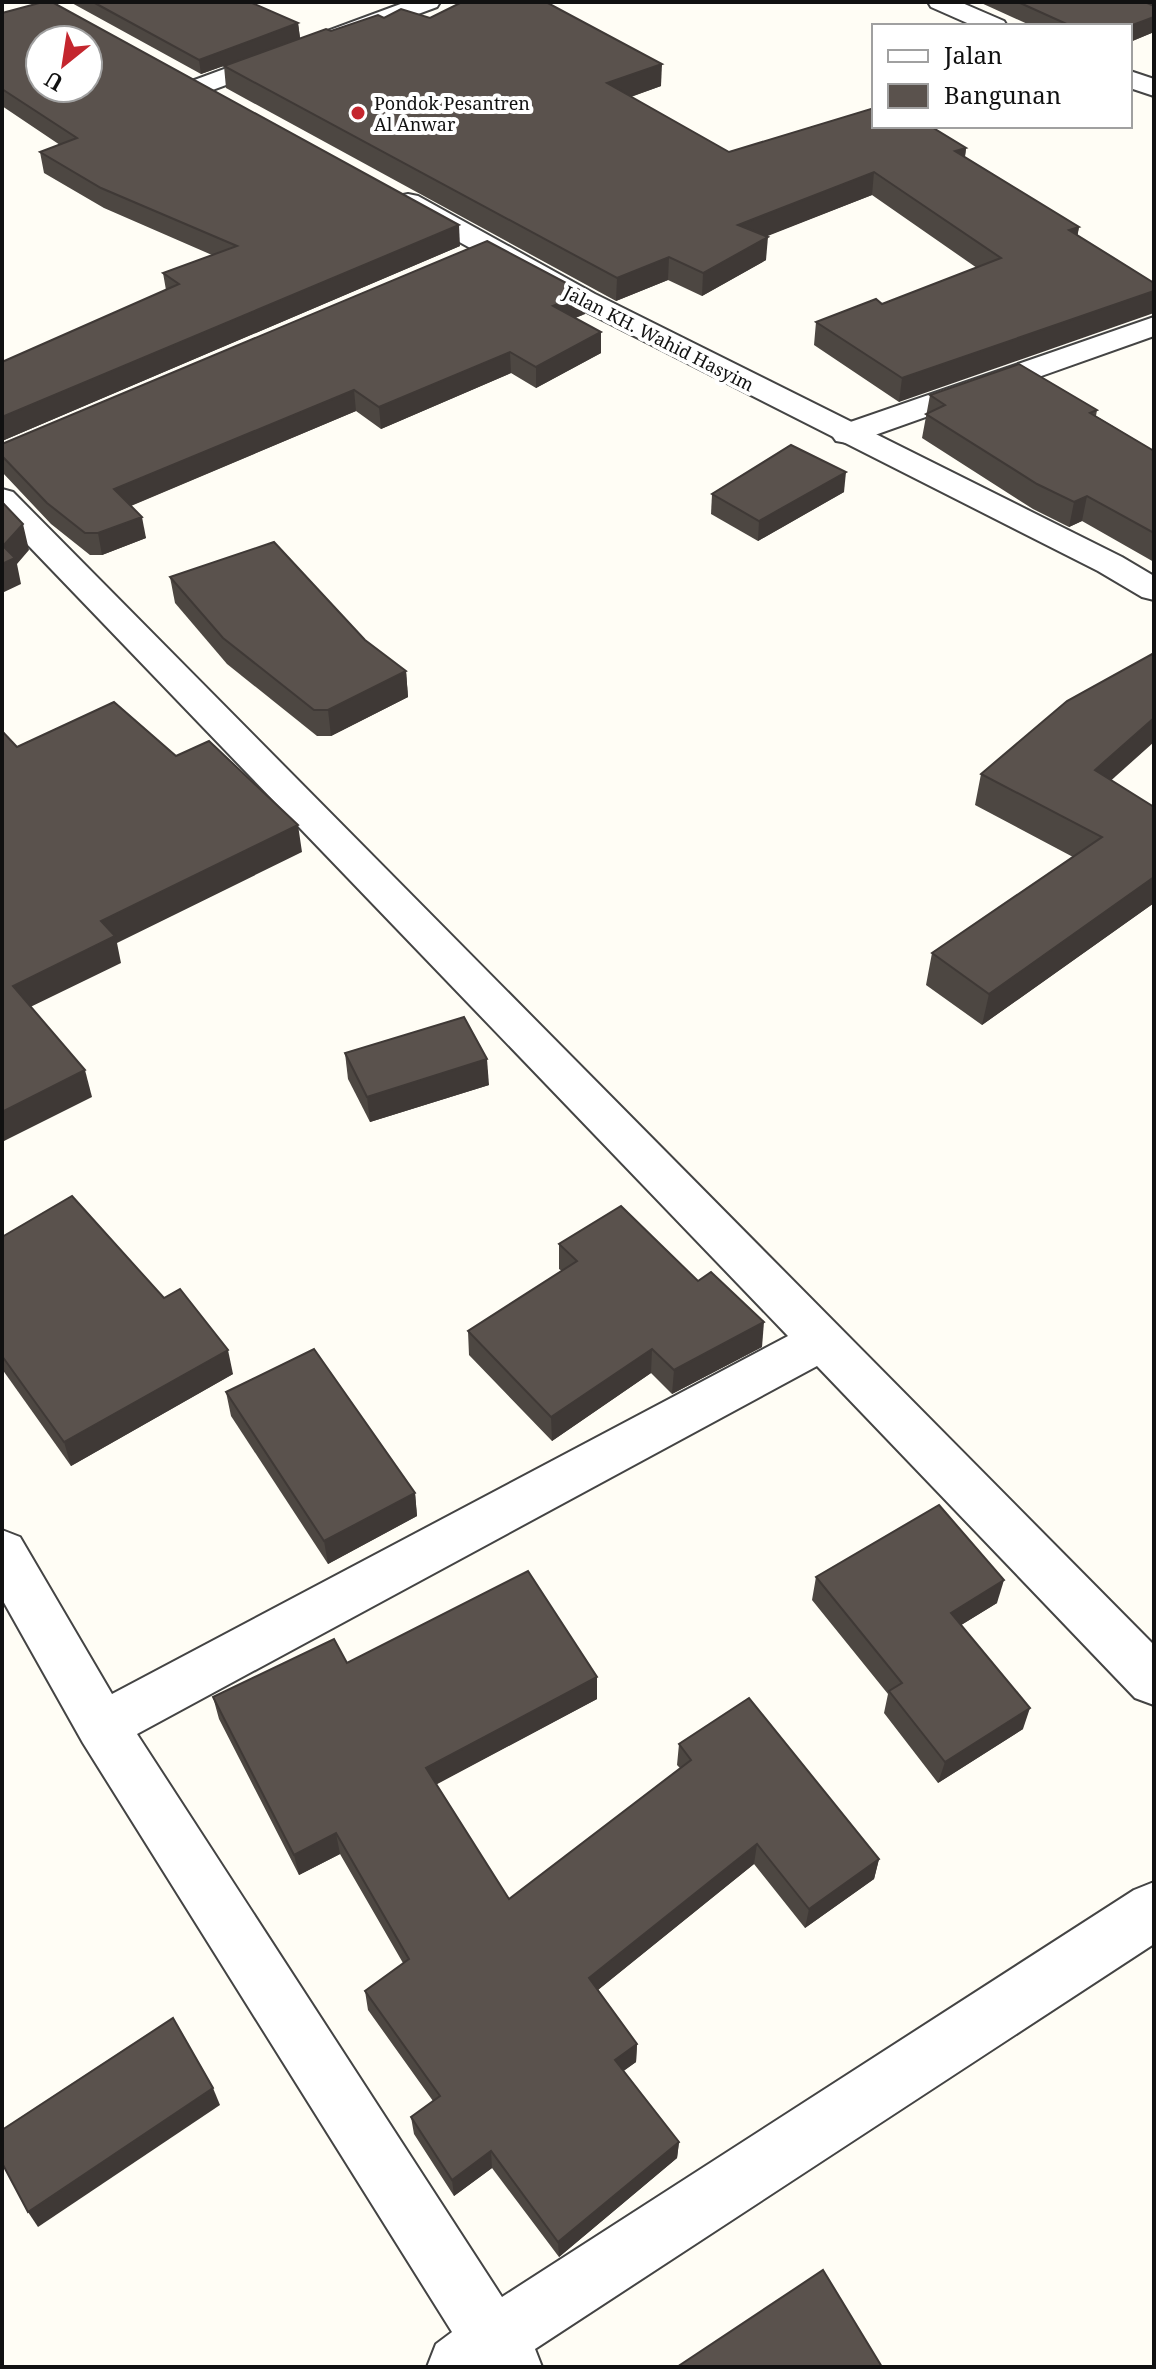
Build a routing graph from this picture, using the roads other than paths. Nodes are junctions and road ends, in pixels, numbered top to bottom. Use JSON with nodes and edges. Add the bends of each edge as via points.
{"nodes":[{"id":1,"x":428,"y":2,"type":"edge"},
{"id":2,"x":940,"y":2,"type":"edge"},
{"id":3,"x":990,"y":24,"type":"edge"},
{"id":4,"x":171,"y":73,"type":"edge"},
{"id":5,"x":1132,"y":80,"type":"edge"},
{"id":6,"x":198,"y":87,"type":"junction"},
{"id":7,"x":1154,"y":88,"type":"edge"},
{"id":8,"x":222,"y":100,"type":"edge"},
{"id":9,"x":381,"y":187,"type":"edge"},
{"id":10,"x":489,"y":247,"type":"junction"},
{"id":11,"x":460,"y":260,"type":"edge"},
{"id":12,"x":1154,"y":326,"type":"edge"},
{"id":13,"x":847,"y":434,"type":"junction"},
{"id":14,"x":2,"y":499,"type":"edge"},
{"id":15,"x":1154,"y":590,"type":"edge"},
{"id":16,"x":823,"y":1340,"type":"junction"},
{"id":17,"x":2,"y":1552,"type":"edge"},
{"id":18,"x":1154,"y":1681,"type":"edge"},
{"id":19,"x":102,"y":1726,"type":"junction"},
{"id":20,"x":1154,"y":1909,"type":"edge"},
{"id":21,"x":487,"y":2358,"type":"edge"}],
"edges":[{"from":1,"to":6,"type":"street"},
{"from":2,"to":3,"type":"street"},
{"from":4,"to":6,"type":"street"},
{"from":5,"to":7,"type":"street"},
{"from":6,"to":8,"type":"street"},
{"from":9,"to":10,"type":"street","name":"Jalan KH. Wahid Hasyim"},
{"from":10,"to":11,"type":"street"},
{"from":10,"to":13,"type":"street","name":"Jalan KH. Wahid Hasyim"},
{"from":12,"to":13,"type":"street"},
{"from":13,"to":15,"type":"street","name":"Jalan KH. Wahid Hasyim"},
{"from":14,"to":16,"type":"street"},
{"from":16,"to":18,"type":"street"},
{"from":16,"to":19,"type":"street"},
{"from":17,"to":19,"type":"street"},
{"from":19,"to":21,"type":"street"},
{"from":20,"to":21,"type":"street"}]}
